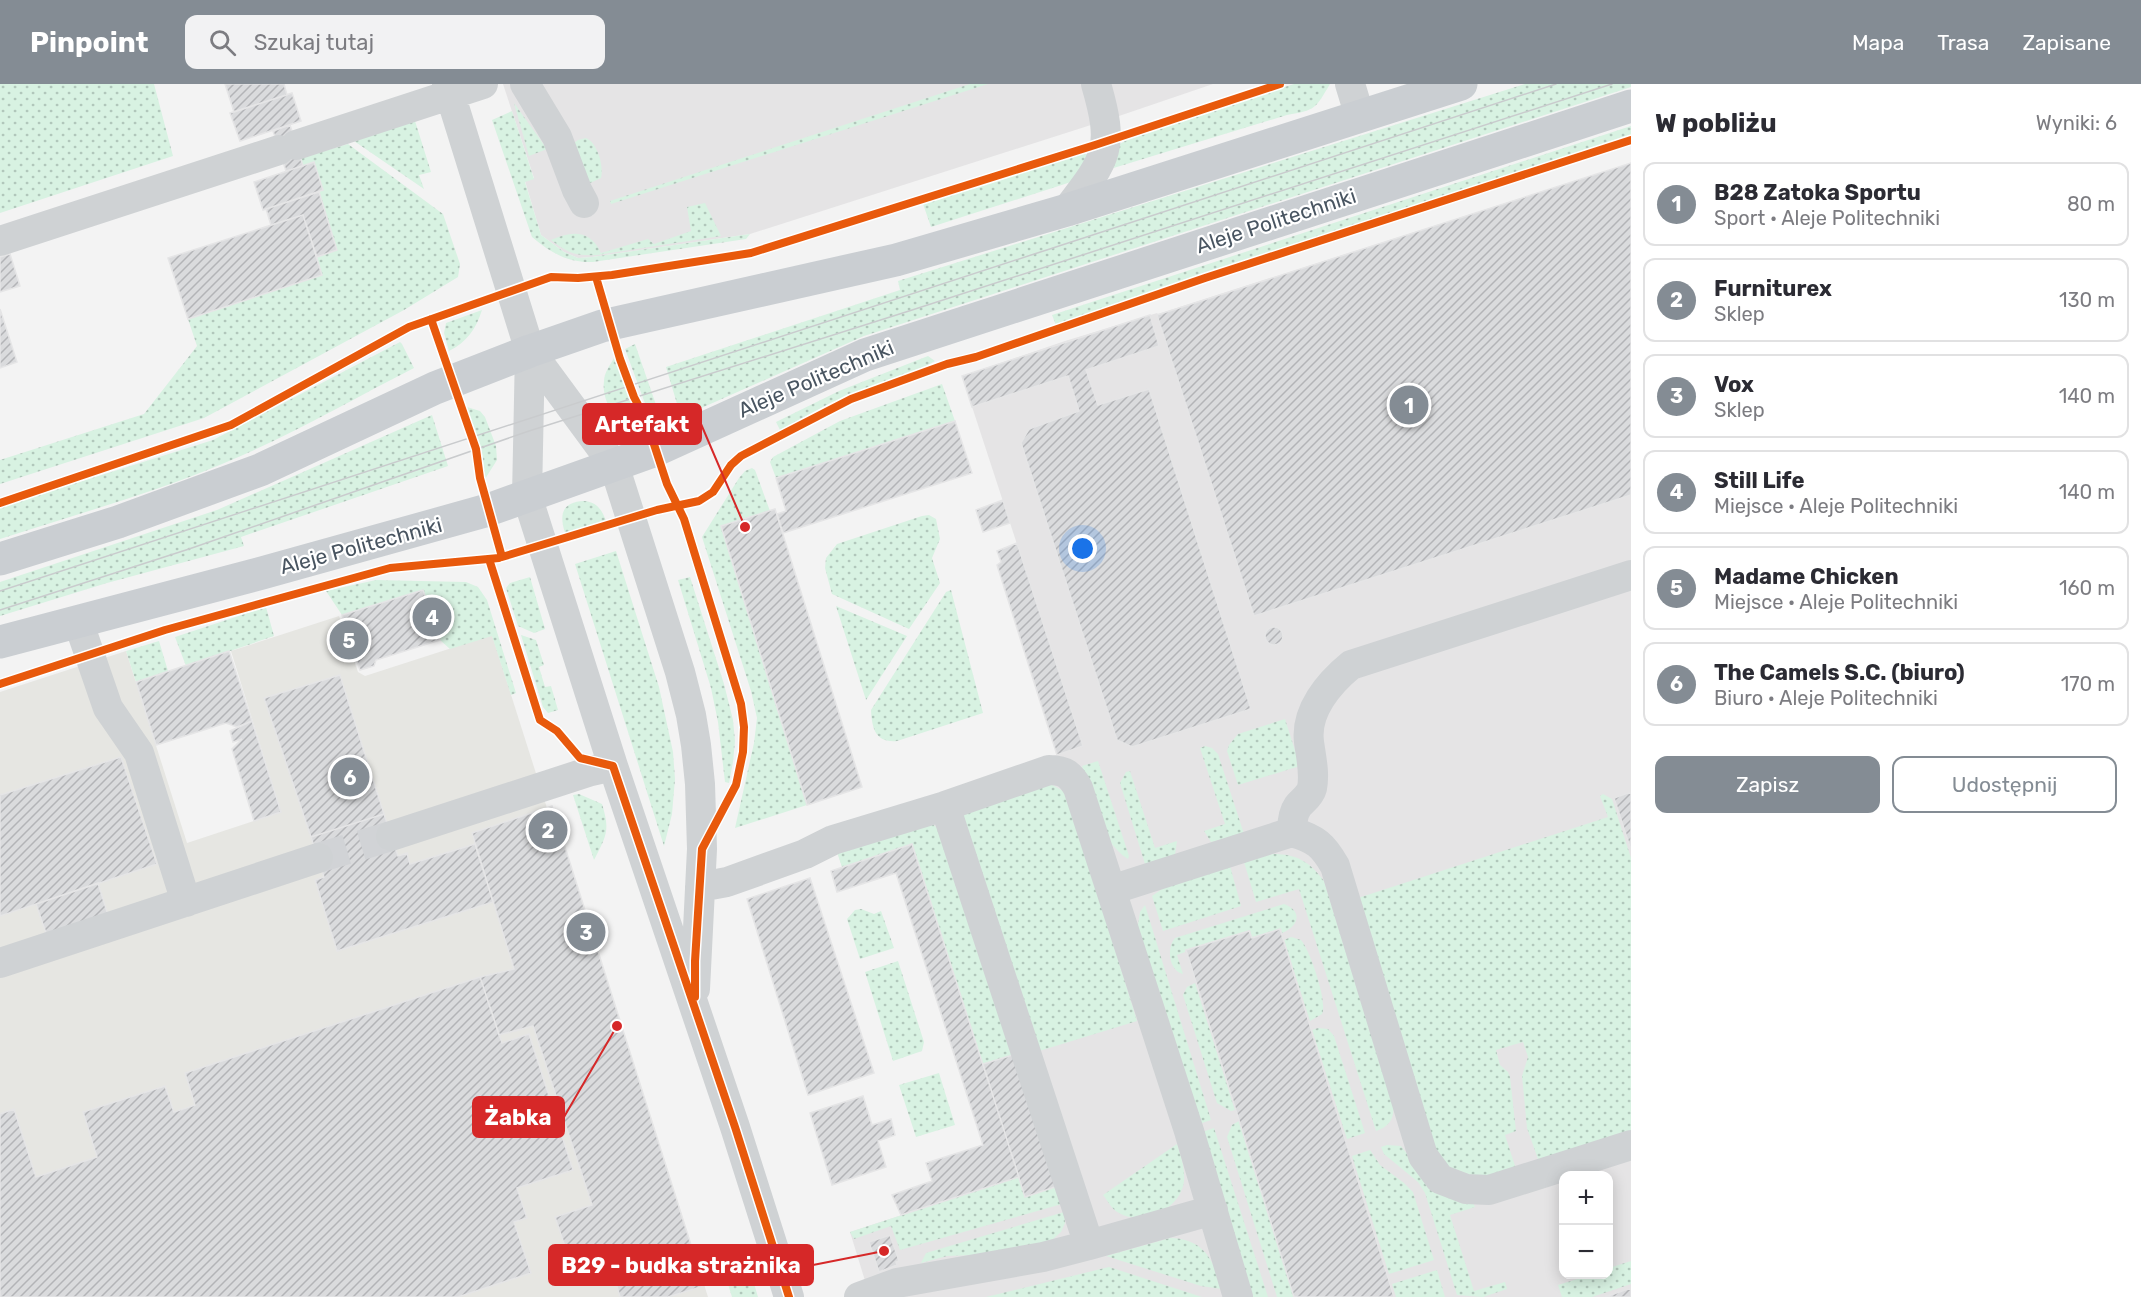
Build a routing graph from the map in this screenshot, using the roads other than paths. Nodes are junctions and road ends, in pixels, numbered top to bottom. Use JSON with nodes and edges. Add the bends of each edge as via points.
{"nodes":[{"id":1,"x":483,"y":84,"type":"edge"},
{"id":2,"x":525,"y":84,"type":"edge"},
{"id":3,"x":1350,"y":84,"type":"edge"},
{"id":4,"x":1461,"y":84,"type":"edge"},
{"id":5,"x":1096,"y":85,"type":"edge"},
{"id":6,"x":448,"y":90,"type":"edge"},
{"id":7,"x":1631,"y":106,"type":"edge"},
{"id":8,"x":1360,"y":117,"type":"junction"},
{"id":9,"x":584,"y":202,"type":"dead end"},
{"id":10,"x":1067,"y":210,"type":"junction"},
{"id":11,"x":0,"y":241,"type":"edge"},
{"id":12,"x":530,"y":351,"type":"junction"},
{"id":13,"x":614,"y":465,"type":"junction"},
{"id":14,"x":527,"y":496,"type":"junction"},
{"id":15,"x":0,"y":559,"type":"edge"},
{"id":16,"x":1631,"y":575,"type":"edge"},
{"id":17,"x":78,"y":621,"type":"junction"},
{"id":18,"x":0,"y":642,"type":"edge"},
{"id":19,"x":613,"y":766,"type":"junction"},
{"id":20,"x":945,"y":806,"type":"junction"},
{"id":21,"x":1292,"y":832,"type":"junction"},
{"id":22,"x":391,"y":836,"type":"tunnel mouth"},
{"id":23,"x":318,"y":858,"type":"tunnel mouth"},
{"id":24,"x":700,"y":887,"type":"junction"},
{"id":25,"x":1111,"y":890,"type":"junction"},
{"id":26,"x":186,"y":902,"type":"junction"},
{"id":27,"x":0,"y":963,"type":"edge"},
{"id":28,"x":696,"y":1015,"type":"junction"},
{"id":29,"x":1631,"y":1145,"type":"edge"},
{"id":30,"x":1213,"y":1210,"type":"junction"},
{"id":31,"x":1089,"y":1245,"type":"junction"},
{"id":32,"x":789,"y":1297,"type":"edge"},
{"id":33,"x":859,"y":1297,"type":"edge"},
{"id":34,"x":1238,"y":1297,"type":"edge"}],
"edges":[{"from":1,"to":6,"type":"street"},
{"from":2,"to":9,"type":"street","via":[[562,148]]},
{"from":3,"to":8,"type":"street"},
{"from":4,"to":8,"type":"main road"},
{"from":5,"to":10,"type":"street","via":[[1106,120],[1103,156],[1094,175]]},
{"from":6,"to":11,"type":"street","via":[[288,148]]},
{"from":6,"to":12,"type":"street"},
{"from":7,"to":13,"type":"main road","name":"Aleje Politechniki","via":[[865,355],[656,450]]},
{"from":8,"to":10,"type":"main road"},
{"from":10,"to":12,"type":"main road","via":[[896,260],[602,326]]},
{"from":12,"to":13,"type":"street"},
{"from":12,"to":14,"type":"street"},
{"from":12,"to":15,"type":"main road","via":[[435,388],[260,470],[118,522]]},
{"from":13,"to":14,"type":"main road","name":"Aleje Politechniki"},
{"from":13,"to":24,"type":"street","via":[[691,716],[700,784]]},
{"from":14,"to":17,"type":"main road","name":"Aleje Politechniki","via":[[439,525]]},
{"from":14,"to":19,"type":"street"},
{"from":16,"to":21,"type":"street","via":[[1352,665],[1328,687],[1313,714],[1309,727],[1312,788],[1296,808]]},
{"from":17,"to":18,"type":"main road","name":"Aleje Politechniki"},
{"from":17,"to":26,"type":"street","via":[[108,708],[139,753]]},
{"from":19,"to":22,"type":"street"},
{"from":19,"to":28,"type":"street"},
{"from":20,"to":24,"type":"street","via":[[833,840],[805,855],[727,882]]},
{"from":20,"to":25,"type":"street","via":[[1049,770],[1066,772],[1078,788]]},
{"from":20,"to":31,"type":"street"},
{"from":21,"to":25,"type":"street"},
{"from":21,"to":29,"type":"street","via":[[1319,843],[1335,866],[1423,1155],[1440,1179],[1466,1189],[1489,1190]]},
{"from":23,"to":26,"type":"street"},
{"from":24,"to":28,"type":"street"},
{"from":25,"to":30,"type":"street"},
{"from":26,"to":27,"type":"street"},
{"from":28,"to":32,"type":"street"},
{"from":30,"to":31,"type":"street"},
{"from":30,"to":34,"type":"street"},
{"from":31,"to":33,"type":"street","via":[[897,1283]]}]}
